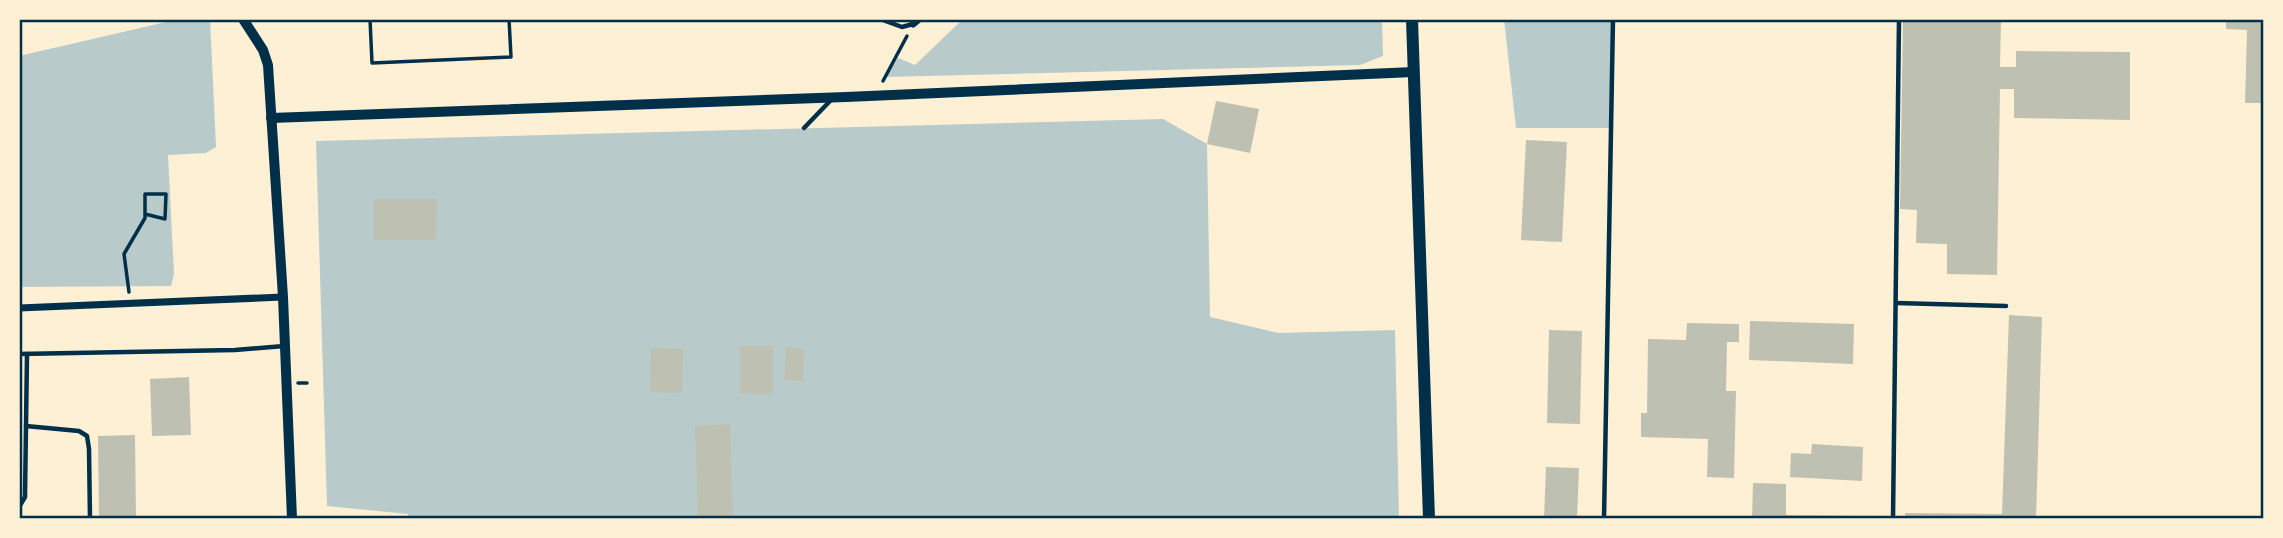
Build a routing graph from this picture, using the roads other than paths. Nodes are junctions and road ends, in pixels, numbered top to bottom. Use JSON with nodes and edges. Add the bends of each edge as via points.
{"nodes":[{"id":1,"x":243,"y":19,"type":"edge"},
{"id":2,"x":880,"y":19,"type":"edge"},
{"id":3,"x":1412,"y":19,"type":"edge"},
{"id":4,"x":1613,"y":19,"type":"edge"},
{"id":5,"x":1899,"y":19,"type":"edge"},
{"id":6,"x":916,"y":22,"type":"edge"},
{"id":7,"x":1415,"y":72,"type":"junction"},
{"id":8,"x":834,"y":97,"type":"junction"},
{"id":9,"x":271,"y":118,"type":"junction"},
{"id":10,"x":804,"y":128,"type":"dead end"},
{"id":11,"x":283,"y":297,"type":"junction"},
{"id":12,"x":1896,"y":303,"type":"junction"},
{"id":13,"x":2006,"y":306,"type":"dead end"},
{"id":14,"x":19,"y":308,"type":"edge"},
{"id":15,"x":285,"y":346,"type":"junction"},
{"id":16,"x":19,"y":354,"type":"edge"},
{"id":17,"x":27,"y":354,"type":"junction"},
{"id":18,"x":26,"y":426,"type":"junction"},
{"id":19,"x":19,"y":507,"type":"edge"},
{"id":20,"x":90,"y":519,"type":"edge"},
{"id":21,"x":292,"y":519,"type":"edge"},
{"id":22,"x":1429,"y":519,"type":"edge"},
{"id":23,"x":1604,"y":519,"type":"edge"},
{"id":24,"x":1893,"y":519,"type":"edge"}],
"edges":[{"from":1,"to":9,"type":"street","via":[[267,57]]},
{"from":2,"to":6,"type":"lane","via":[[902,27]]},
{"from":3,"to":7,"type":"main road"},
{"from":4,"to":23,"type":"lane"},
{"from":5,"to":12,"type":"lane"},
{"from":7,"to":8,"type":"street"},
{"from":7,"to":22,"type":"main road"},
{"from":8,"to":9,"type":"street"},
{"from":8,"to":10,"type":"lane"},
{"from":9,"to":11,"type":"street"},
{"from":11,"to":14,"type":"street"},
{"from":11,"to":15,"type":"street"},
{"from":12,"to":13,"type":"lane"},
{"from":12,"to":24,"type":"lane"},
{"from":15,"to":17,"type":"lane"},
{"from":15,"to":21,"type":"street"},
{"from":16,"to":17,"type":"lane"},
{"from":17,"to":18,"type":"lane"},
{"from":18,"to":19,"type":"lane","via":[[24,497]]},
{"from":18,"to":20,"type":"lane","via":[[79,431],[87,436]]}]}
